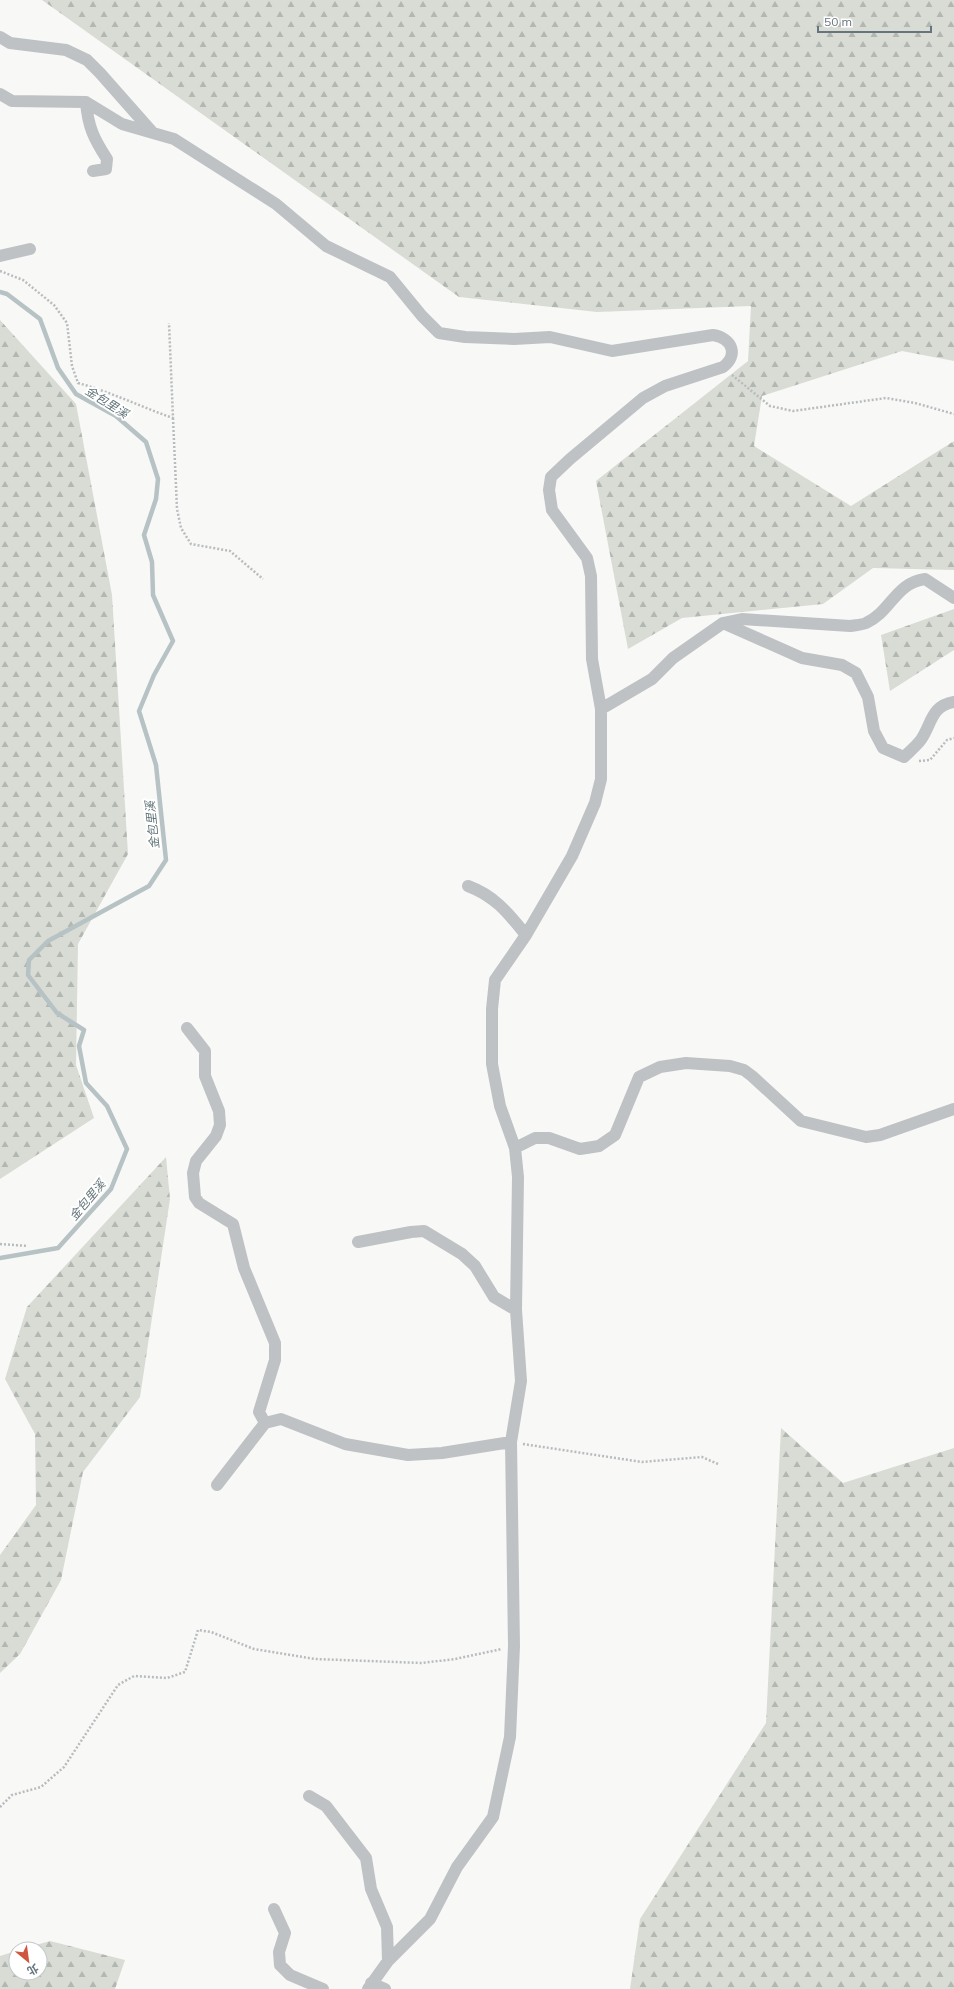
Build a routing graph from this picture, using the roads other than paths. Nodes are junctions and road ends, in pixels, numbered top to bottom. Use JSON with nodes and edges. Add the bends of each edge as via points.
{"nodes":[{"id":1,"x":0,"y":37,"type":"edge"},
{"id":2,"x":0,"y":94,"type":"edge"},
{"id":3,"x":86,"y":102,"type":"junction"},
{"id":4,"x":153,"y":133,"type":"junction"},
{"id":5,"x":93,"y":171,"type":"dead end"},
{"id":6,"x":30,"y":249,"type":"dead end"},
{"id":7,"x":0,"y":256,"type":"edge"},
{"id":8,"x":954,"y":598,"type":"edge"},
{"id":9,"x":723,"y":623,"type":"junction"},
{"id":10,"x":954,"y":702,"type":"edge"},
{"id":11,"x":601,"y":709,"type":"junction"},
{"id":12,"x":468,"y":886,"type":"dead end"},
{"id":13,"x":526,"y":935,"type":"junction"},
{"id":14,"x":187,"y":1028,"type":"dead end"},
{"id":15,"x":954,"y":1109,"type":"edge"},
{"id":16,"x":515,"y":1148,"type":"junction"},
{"id":17,"x":358,"y":1242,"type":"dead end"},
{"id":18,"x":516,"y":1310,"type":"junction"},
{"id":19,"x":265,"y":1423,"type":"junction"},
{"id":20,"x":511,"y":1442,"type":"junction"},
{"id":21,"x":217,"y":1485,"type":"dead end"},
{"id":22,"x":309,"y":1796,"type":"dead end"},
{"id":23,"x":274,"y":1909,"type":"dead end"},
{"id":24,"x":388,"y":1961,"type":"junction"},
{"id":25,"x":369,"y":1986,"type":"edge"},
{"id":26,"x":323,"y":1989,"type":"edge"},
{"id":27,"x":385,"y":1989,"type":"edge"}],
"edges":[{"from":1,"to":4,"type":"street","via":[[10,43],[66,50],[87,60]]},
{"from":2,"to":3,"type":"street","via":[[12,101]]},
{"from":3,"to":4,"type":"street","via":[[122,124]]},
{"from":3,"to":5,"type":"street","via":[[87,122],[107,159],[106,169]]},
{"from":4,"to":11,"type":"street","via":[[174,139],[276,204],[326,246],[390,277],[439,333],[514,339],[550,337],[612,351],[713,335],[722,337],[729,343],[732,352],[730,362],[723,367],[665,386],[643,398],[552,477],[549,490],[552,510],[587,558],[591,576],[592,659]]},
{"from":6,"to":7,"type":"street"},
{"from":8,"to":9,"type":"street","via":[[926,579],[916,580],[904,586],[882,611],[866,623],[850,626],[742,619]]},
{"from":9,"to":10,"type":"street","via":[[802,658],[842,665],[856,673],[868,697],[874,731],[884,748],[904,757],[920,741],[936,712],[945,704]]},
{"from":9,"to":11,"type":"street","via":[[673,658],[652,679]]},
{"from":11,"to":13,"type":"street","via":[[601,779],[595,803],[572,856]]},
{"from":12,"to":13,"type":"street","via":[[483,892],[505,909]]},
{"from":13,"to":16,"type":"street","via":[[495,980],[492,1009],[492,1064],[500,1106]]},
{"from":14,"to":19,"type":"street","via":[[205,1051],[205,1076],[219,1111],[220,1125],[216,1136],[196,1161],[193,1173],[195,1197],[199,1203],[233,1224],[244,1268],[275,1343],[275,1360],[259,1412]]},
{"from":15,"to":16,"type":"street","via":[[880,1135],[866,1138],[853,1136],[801,1121],[744,1070],[730,1066],[686,1063],[660,1067],[639,1077],[615,1135],[599,1146],[580,1149],[549,1138],[535,1138]]},
{"from":16,"to":18,"type":"street","via":[[518,1177]]},
{"from":17,"to":18,"type":"street","via":[[424,1231],[462,1254],[475,1266],[494,1297]]},
{"from":18,"to":20,"type":"street","via":[[521,1381]]},
{"from":19,"to":20,"type":"street","via":[[281,1419],[345,1444],[408,1455],[442,1453]]},
{"from":19,"to":21,"type":"street"},
{"from":20,"to":24,"type":"street","via":[[514,1646],[510,1736],[493,1817],[457,1867],[430,1919]]},
{"from":22,"to":24,"type":"street","via":[[326,1806],[366,1858],[371,1889],[387,1927]]},
{"from":23,"to":26,"type":"street","via":[[285,1933],[279,1952],[280,1965],[290,1976]]},
{"from":24,"to":25,"type":"street"},
{"from":25,"to":27,"type":"street"}]}
